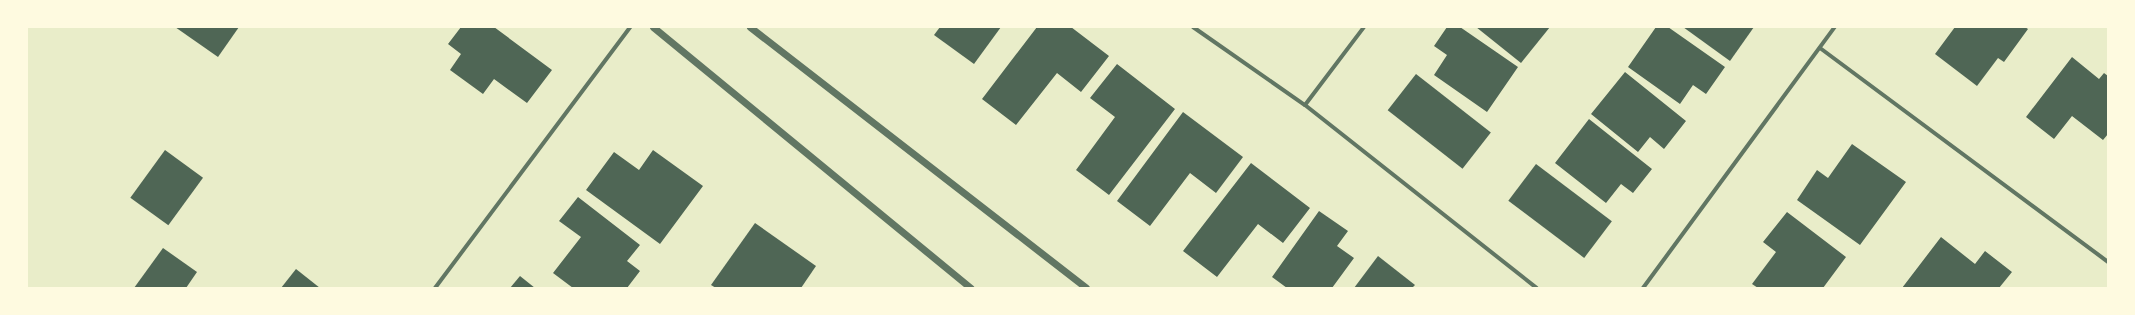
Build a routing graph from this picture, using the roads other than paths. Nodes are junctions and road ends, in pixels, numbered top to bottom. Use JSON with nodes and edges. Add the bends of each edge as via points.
{"nodes":[{"id":1,"x":630,"y":27,"type":"edge"},
{"id":2,"x":653,"y":27,"type":"edge"},
{"id":3,"x":750,"y":27,"type":"edge"},
{"id":4,"x":1193,"y":27,"type":"edge"},
{"id":5,"x":1364,"y":27,"type":"edge"},
{"id":6,"x":1835,"y":27,"type":"edge"},
{"id":7,"x":1820,"y":48,"type":"junction"},
{"id":8,"x":1305,"y":105,"type":"junction"},
{"id":9,"x":2108,"y":262,"type":"edge"},
{"id":10,"x":435,"y":288,"type":"edge"},
{"id":11,"x":971,"y":288,"type":"edge"},
{"id":12,"x":1086,"y":288,"type":"edge"},
{"id":13,"x":1537,"y":288,"type":"edge"},
{"id":14,"x":1642,"y":288,"type":"edge"}],
"edges":[{"from":1,"to":10,"type":"street"},
{"from":2,"to":11,"type":"street"},
{"from":3,"to":12,"type":"street"},
{"from":4,"to":8,"type":"street"},
{"from":5,"to":8,"type":"street"},
{"from":6,"to":7,"type":"street"},
{"from":7,"to":9,"type":"street"},
{"from":7,"to":14,"type":"street"},
{"from":8,"to":13,"type":"street"}]}
